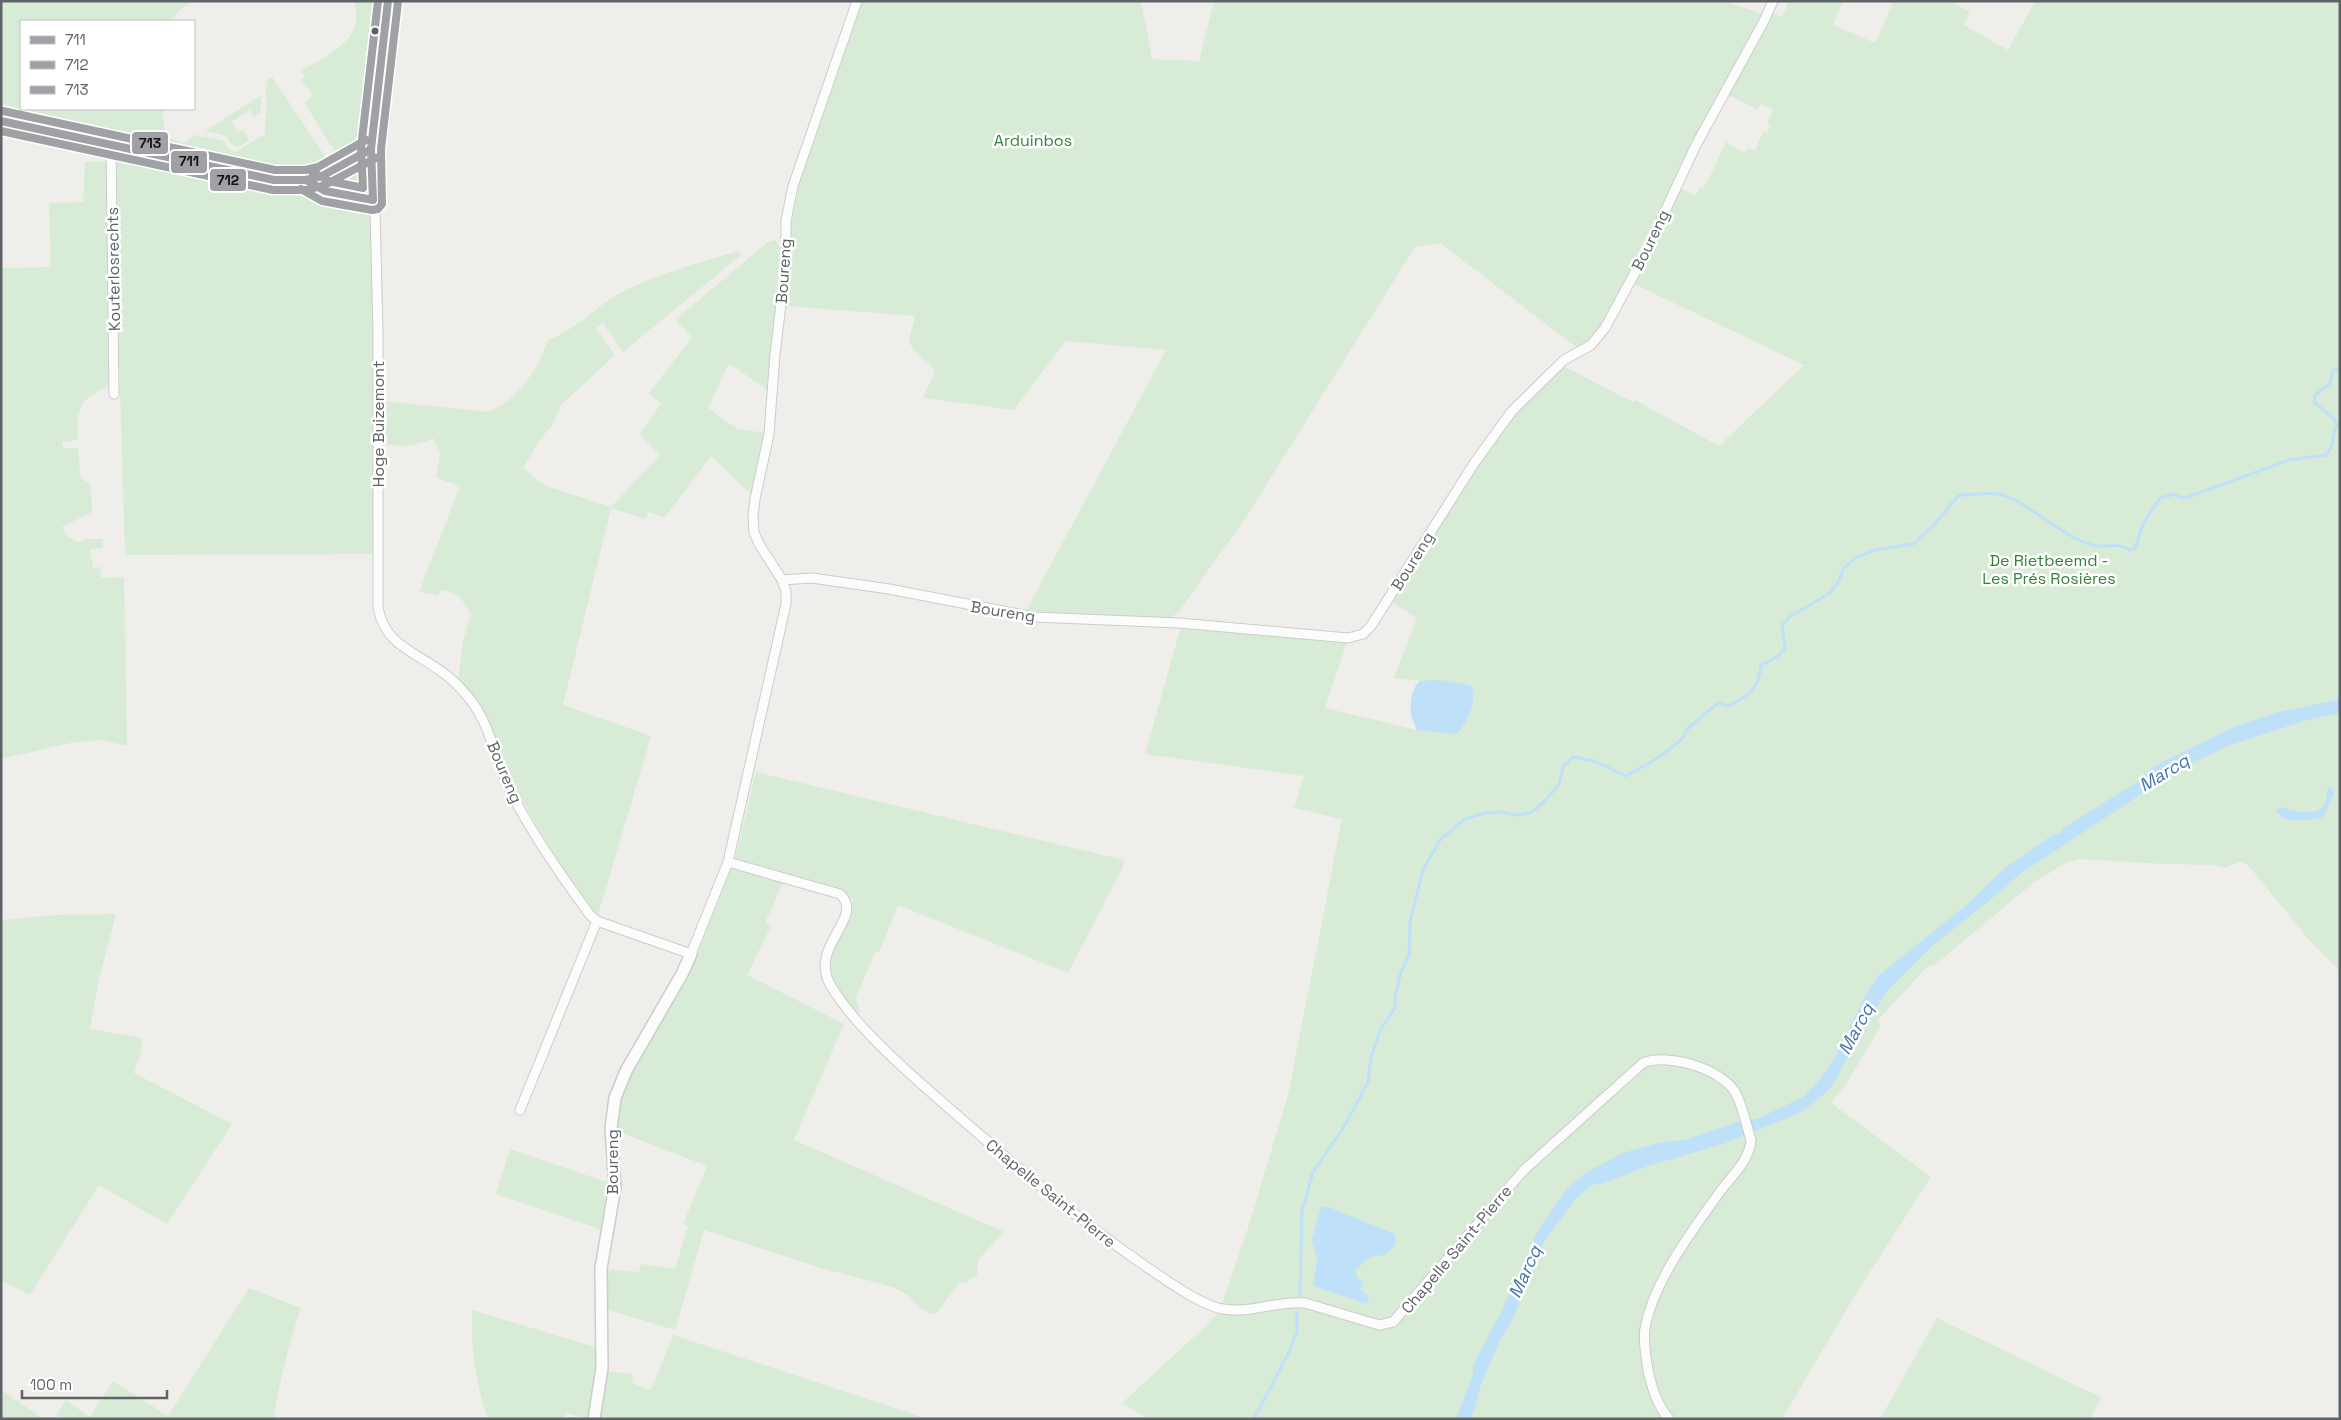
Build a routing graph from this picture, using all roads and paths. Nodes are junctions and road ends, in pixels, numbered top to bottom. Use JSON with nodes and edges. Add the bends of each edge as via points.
{"nodes":[{"id":1,"x":388,"y":1,"type":"edge"},
{"id":2,"x":857,"y":1,"type":"edge"},
{"id":3,"x":1773,"y":1,"type":"edge"},
{"id":4,"x":1,"y":121,"type":"edge"},
{"id":5,"x":111,"y":144,"type":"junction"},
{"id":6,"x":371,"y":149,"type":"junction"},
{"id":7,"x":306,"y":180,"type":"junction"},
{"id":8,"x":373,"y":200,"type":"junction"},
{"id":9,"x":114,"y":394,"type":"dead end"},
{"id":10,"x":782,"y":580,"type":"junction"},
{"id":11,"x":396,"y":643,"type":"joint"},
{"id":12,"x":728,"y":862,"type":"junction"},
{"id":13,"x":596,"y":921,"type":"junction"},
{"id":14,"x":691,"y":954,"type":"junction"},
{"id":15,"x":520,"y":1110,"type":"dead end"},
{"id":16,"x":594,"y":1419,"type":"edge"},
{"id":17,"x":1669,"y":1419,"type":"edge"}],
"edges":[{"from":1,"to":6,"type":"street","name":"Hoge Buizemont"},
{"from":2,"to":10,"type":"street","name":"Boureng","via":[[793,186],[786,221],[786,263],[769,434],[753,516],[754,532],[764,556]]},
{"from":3,"to":10,"type":"street","name":"Boureng","via":[[1696,145],[1646,252],[1605,328],[1590,345],[1558,366],[1512,411],[1363,634],[1348,638],[1179,623],[1034,617],[812,578]]},
{"from":4,"to":5,"type":"street"},
{"from":5,"to":7,"type":"street","via":[[274,180]]},
{"from":5,"to":9,"type":"street","name":"Kouterlosrechts"},
{"from":6,"to":7,"type":"street","via":[[322,176]]},
{"from":6,"to":8,"type":"street","name":"Hoge Buizemont"},
{"from":7,"to":8,"type":"street","via":[[325,191]]},
{"from":8,"to":11,"type":"street","name":"Hoge Buizemont","via":[[378,333],[378,608],[384,628]]},
{"from":10,"to":12,"type":"street","name":"Boureng","via":[[786,604]]},
{"from":11,"to":13,"type":"street","name":"Boureng","via":[[446,675],[472,702],[486,727],[500,768],[517,802]]},
{"from":12,"to":14,"type":"street","name":"Boureng"},
{"from":12,"to":17,"type":"street","name":"Chapelle Saint-Pierre","via":[[840,894],[848,910],[827,952],[825,972],[833,989],[866,1029],[934,1096],[1080,1219],[1175,1286],[1223,1309],[1293,1302],[1379,1325],[1393,1322],[1524,1170],[1643,1063],[1659,1058],[1674,1060],[1723,1079],[1735,1092],[1741,1108],[1751,1140],[1749,1150],[1668,1272],[1650,1310],[1645,1330],[1645,1356],[1652,1387]]},
{"from":13,"to":14,"type":"street"},
{"from":13,"to":15,"type":"street"},
{"from":14,"to":16,"type":"street","name":"Boureng","via":[[626,1071],[615,1098],[611,1128],[615,1187],[601,1268],[602,1368]]}]}
